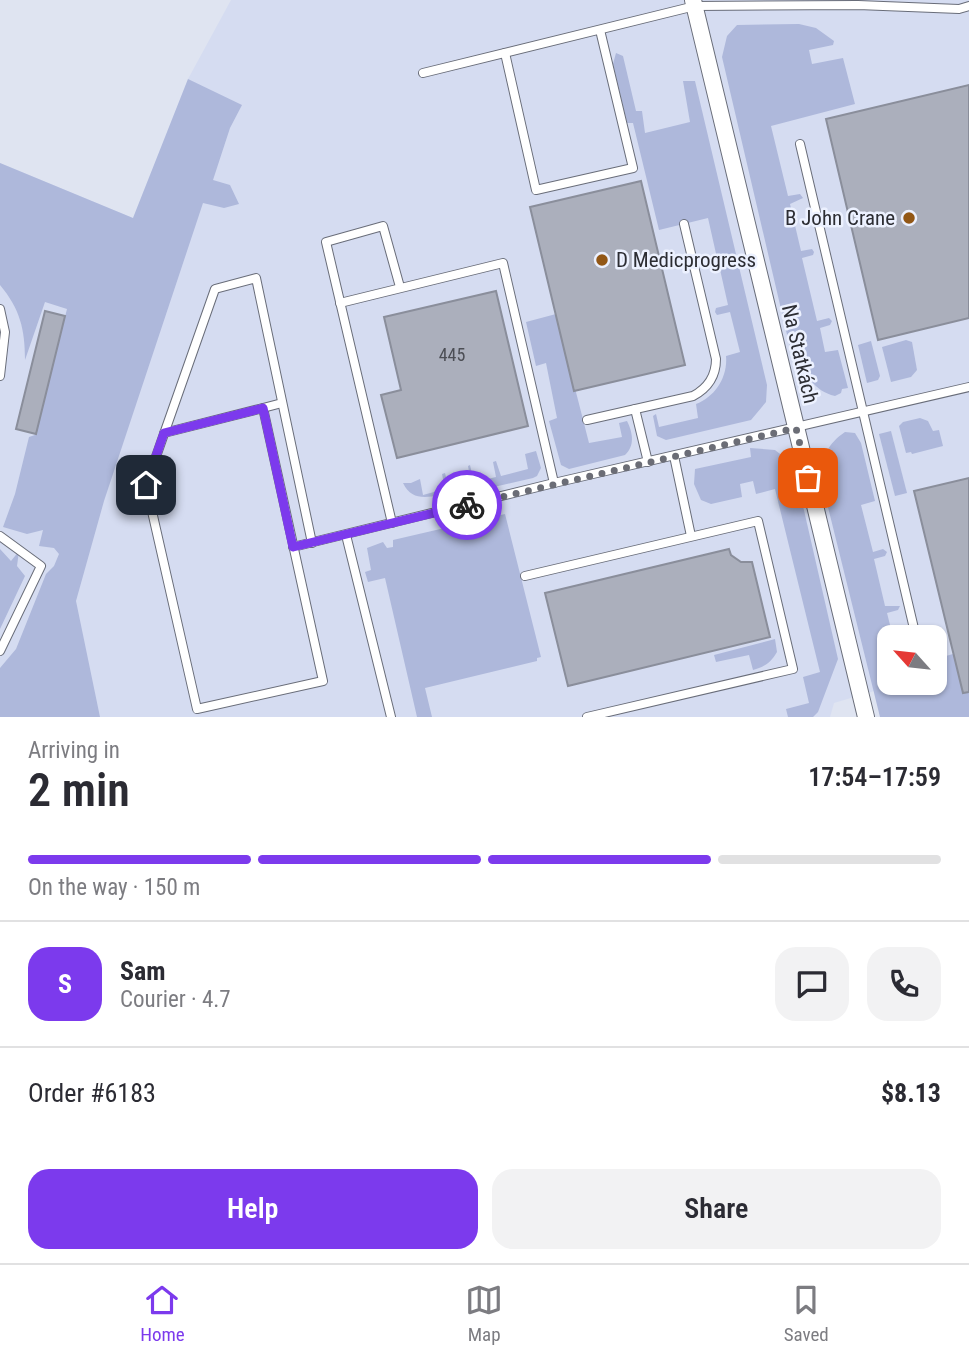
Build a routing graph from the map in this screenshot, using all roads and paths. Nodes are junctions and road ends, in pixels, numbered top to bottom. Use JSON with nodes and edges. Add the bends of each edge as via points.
{"nodes":[{"id":1,"x":694,"y":3,"type":"edge"},
{"id":2,"x":969,"y":6,"type":"edge"},
{"id":3,"x":600,"y":30,"type":"junction"},
{"id":4,"x":505,"y":53,"type":"junction"},
{"id":5,"x":423,"y":73,"type":"dead end"},
{"id":6,"x":800,"y":144,"type":"dead end"},
{"id":7,"x":684,"y":224,"type":"dead end"},
{"id":8,"x":400,"y":287,"type":"junction"},
{"id":9,"x":340,"y":303,"type":"junction"},
{"id":10,"x":0,"y":309,"type":"edge"},
{"id":11,"x":0,"y":376,"type":"edge"},
{"id":12,"x":969,"y":387,"type":"edge"},
{"id":13,"x":282,"y":403,"type":"junction"},
{"id":14,"x":263,"y":408,"type":"junction"},
{"id":15,"x":635,"y":409,"type":"junction"},
{"id":16,"x":863,"y":412,"type":"junction"},
{"id":17,"x":587,"y":420,"type":"dead end"},
{"id":18,"x":796,"y":428,"type":"junction"},
{"id":19,"x":164,"y":433,"type":"junction"},
{"id":20,"x":674,"y":456,"type":"junction"},
{"id":21,"x":648,"y":461,"type":"junction"},
{"id":22,"x":554,"y":483,"type":"junction"},
{"id":23,"x":392,"y":523,"type":"junction"},
{"id":24,"x":0,"y":536,"type":"edge"},
{"id":25,"x":346,"y":536,"type":"junction"},
{"id":26,"x":691,"y":536,"type":"junction"},
{"id":27,"x":312,"y":543,"type":"junction"},
{"id":28,"x":293,"y":547,"type":"junction"},
{"id":29,"x":525,"y":576,"type":"dead end"},
{"id":30,"x":913,"y":625,"type":"edge"},
{"id":31,"x":0,"y":651,"type":"edge"},
{"id":32,"x":391,"y":717,"type":"edge"},
{"id":33,"x":587,"y":717,"type":"edge"},
{"id":34,"x":866,"y":717,"type":"edge"}],
"edges":[{"from":1,"to":2,"type":"lane"},
{"from":1,"to":3,"type":"lane"},
{"from":1,"to":18,"type":"street","name":"Na Statkách"},
{"from":3,"to":4,"type":"lane"},
{"from":3,"to":4,"type":"lane","via":[[633,168],[536,190]]},
{"from":4,"to":5,"type":"lane"},
{"from":6,"to":16,"type":"lane"},
{"from":7,"to":15,"type":"lane","via":[[715,371],[705,389],[696,394]]},
{"from":8,"to":9,"type":"lane"},
{"from":8,"to":9,"type":"lane","via":[[383,226],[326,242]]},
{"from":8,"to":22,"type":"lane","via":[[503,263]]},
{"from":9,"to":23,"type":"lane"},
{"from":10,"to":11,"type":"lane","via":[[5,332]]},
{"from":12,"to":16,"type":"lane"},
{"from":13,"to":14,"type":"lane"},
{"from":13,"to":19,"type":"lane","via":[[256,278],[215,289]]},
{"from":13,"to":27,"type":"lane"},
{"from":14,"to":19,"type":"lane"},
{"from":14,"to":28,"type":"lane"},
{"from":15,"to":17,"type":"lane"},
{"from":15,"to":21,"type":"lane"},
{"from":16,"to":18,"type":"lane"},
{"from":16,"to":30,"type":"lane"},
{"from":18,"to":20,"type":"lane"},
{"from":18,"to":34,"type":"street","name":"Na Statkách"},
{"from":19,"to":28,"type":"lane","via":[[146,485],[197,709],[323,681]]},
{"from":20,"to":21,"type":"lane"},
{"from":20,"to":26,"type":"lane"},
{"from":21,"to":22,"type":"lane"},
{"from":22,"to":23,"type":"lane"},
{"from":23,"to":25,"type":"lane"},
{"from":24,"to":31,"type":"lane","via":[[40,566]]},
{"from":25,"to":27,"type":"lane"},
{"from":25,"to":32,"type":"lane"},
{"from":26,"to":29,"type":"lane"},
{"from":26,"to":33,"type":"lane","via":[[758,521],[793,669]]},
{"from":27,"to":28,"type":"lane"}]}
